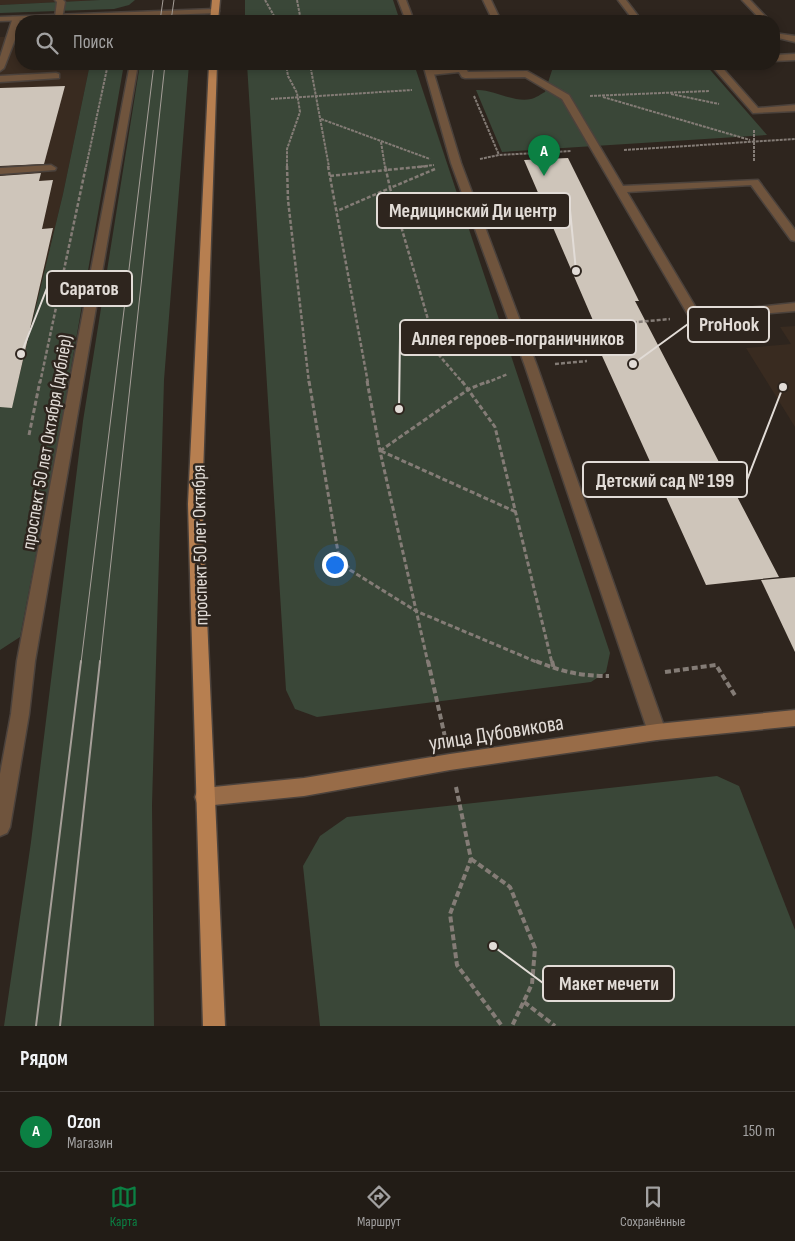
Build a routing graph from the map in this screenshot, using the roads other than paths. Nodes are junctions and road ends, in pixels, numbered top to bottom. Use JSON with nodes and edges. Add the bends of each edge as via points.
{"nodes":[{"id":1,"x":59,"y":0,"type":"edge"},
{"id":2,"x":216,"y":0,"type":"edge"},
{"id":3,"x":402,"y":0,"type":"edge"},
{"id":4,"x":487,"y":0,"type":"edge"},
{"id":5,"x":622,"y":0,"type":"edge"},
{"id":6,"x":746,"y":0,"type":"edge"},
{"id":7,"x":141,"y":2,"type":"dead end"},
{"id":8,"x":215,"y":11,"type":"junction"},
{"id":9,"x":59,"y":15,"type":"edge"},
{"id":10,"x":141,"y":15,"type":"edge"},
{"id":11,"x":166,"y":15,"type":"edge"},
{"id":12,"x":215,"y":15,"type":"edge"},
{"id":13,"x":408,"y":15,"type":"edge"},
{"id":14,"x":493,"y":15,"type":"edge"},
{"id":15,"x":633,"y":15,"type":"edge"},
{"id":16,"x":760,"y":15,"type":"edge"},
{"id":17,"x":15,"y":19,"type":"edge"},
{"id":18,"x":0,"y":20,"type":"edge"},
{"id":19,"x":15,"y":23,"type":"edge"},
{"id":20,"x":780,"y":34,"type":"edge"},
{"id":21,"x":795,"y":40,"type":"edge"},
{"id":22,"x":795,"y":57,"type":"edge"},
{"id":23,"x":780,"y":58,"type":"edge"},
{"id":24,"x":0,"y":68,"type":"edge"},
{"id":25,"x":133,"y":70,"type":"edge"},
{"id":26,"x":213,"y":70,"type":"edge"},
{"id":27,"x":428,"y":70,"type":"edge"},
{"id":28,"x":462,"y":70,"type":"edge"},
{"id":29,"x":525,"y":70,"type":"edge"},
{"id":30,"x":719,"y":70,"type":"edge"},
{"id":31,"x":527,"y":74,"type":"junction"},
{"id":32,"x":56,"y":76,"type":"dead end"},
{"id":33,"x":0,"y":79,"type":"edge"},
{"id":34,"x":795,"y":108,"type":"edge"},
{"id":35,"x":51,"y":168,"type":"dead end"},
{"id":36,"x":0,"y":171,"type":"edge"},
{"id":37,"x":620,"y":189,"type":"junction"},
{"id":38,"x":795,"y":238,"type":"edge"},
{"id":39,"x":795,"y":307,"type":"edge"},
{"id":40,"x":795,"y":718,"type":"edge"},
{"id":41,"x":657,"y":732,"type":"junction"},
{"id":42,"x":204,"y":797,"type":"junction"},
{"id":43,"x":0,"y":827,"type":"edge"},
{"id":44,"x":214,"y":1026,"type":"edge"}],
"edges":[{"from":1,"to":9,"type":"street"},
{"from":2,"to":8,"type":"main road"},
{"from":3,"to":13,"type":"street"},
{"from":4,"to":14,"type":"street"},
{"from":5,"to":15,"type":"street"},
{"from":6,"to":16,"type":"street"},
{"from":7,"to":10,"type":"street"},
{"from":8,"to":11,"type":"street"},
{"from":8,"to":12,"type":"main road"},
{"from":17,"to":18,"type":"street"},
{"from":19,"to":24,"type":"street"},
{"from":20,"to":21,"type":"street"},
{"from":22,"to":23,"type":"street"},
{"from":25,"to":43,"type":"street","name":"проспект 50 лет Октября (дублёр)","via":[[28,652]]},
{"from":26,"to":42,"type":"main road","name":"проспект 50 лет Октября","via":[[195,504]]},
{"from":27,"to":41,"type":"street","via":[[452,164],[531,366]]},
{"from":28,"to":31,"type":"street","via":[[464,75]]},
{"from":29,"to":31,"type":"street"},
{"from":30,"to":34,"type":"street","via":[[756,111]]},
{"from":31,"to":37,"type":"street","via":[[566,97]]},
{"from":32,"to":33,"type":"street"},
{"from":35,"to":36,"type":"street"},
{"from":37,"to":38,"type":"street","via":[[754,182]]},
{"from":37,"to":39,"type":"street","via":[[695,317]]},
{"from":40,"to":41,"type":"street","name":"улица Дубовикова"},
{"from":41,"to":42,"type":"street","name":"улица Дубовикова","via":[[304,787]]},
{"from":42,"to":44,"type":"main road","name":"проспект 50 лет Октября"}]}
